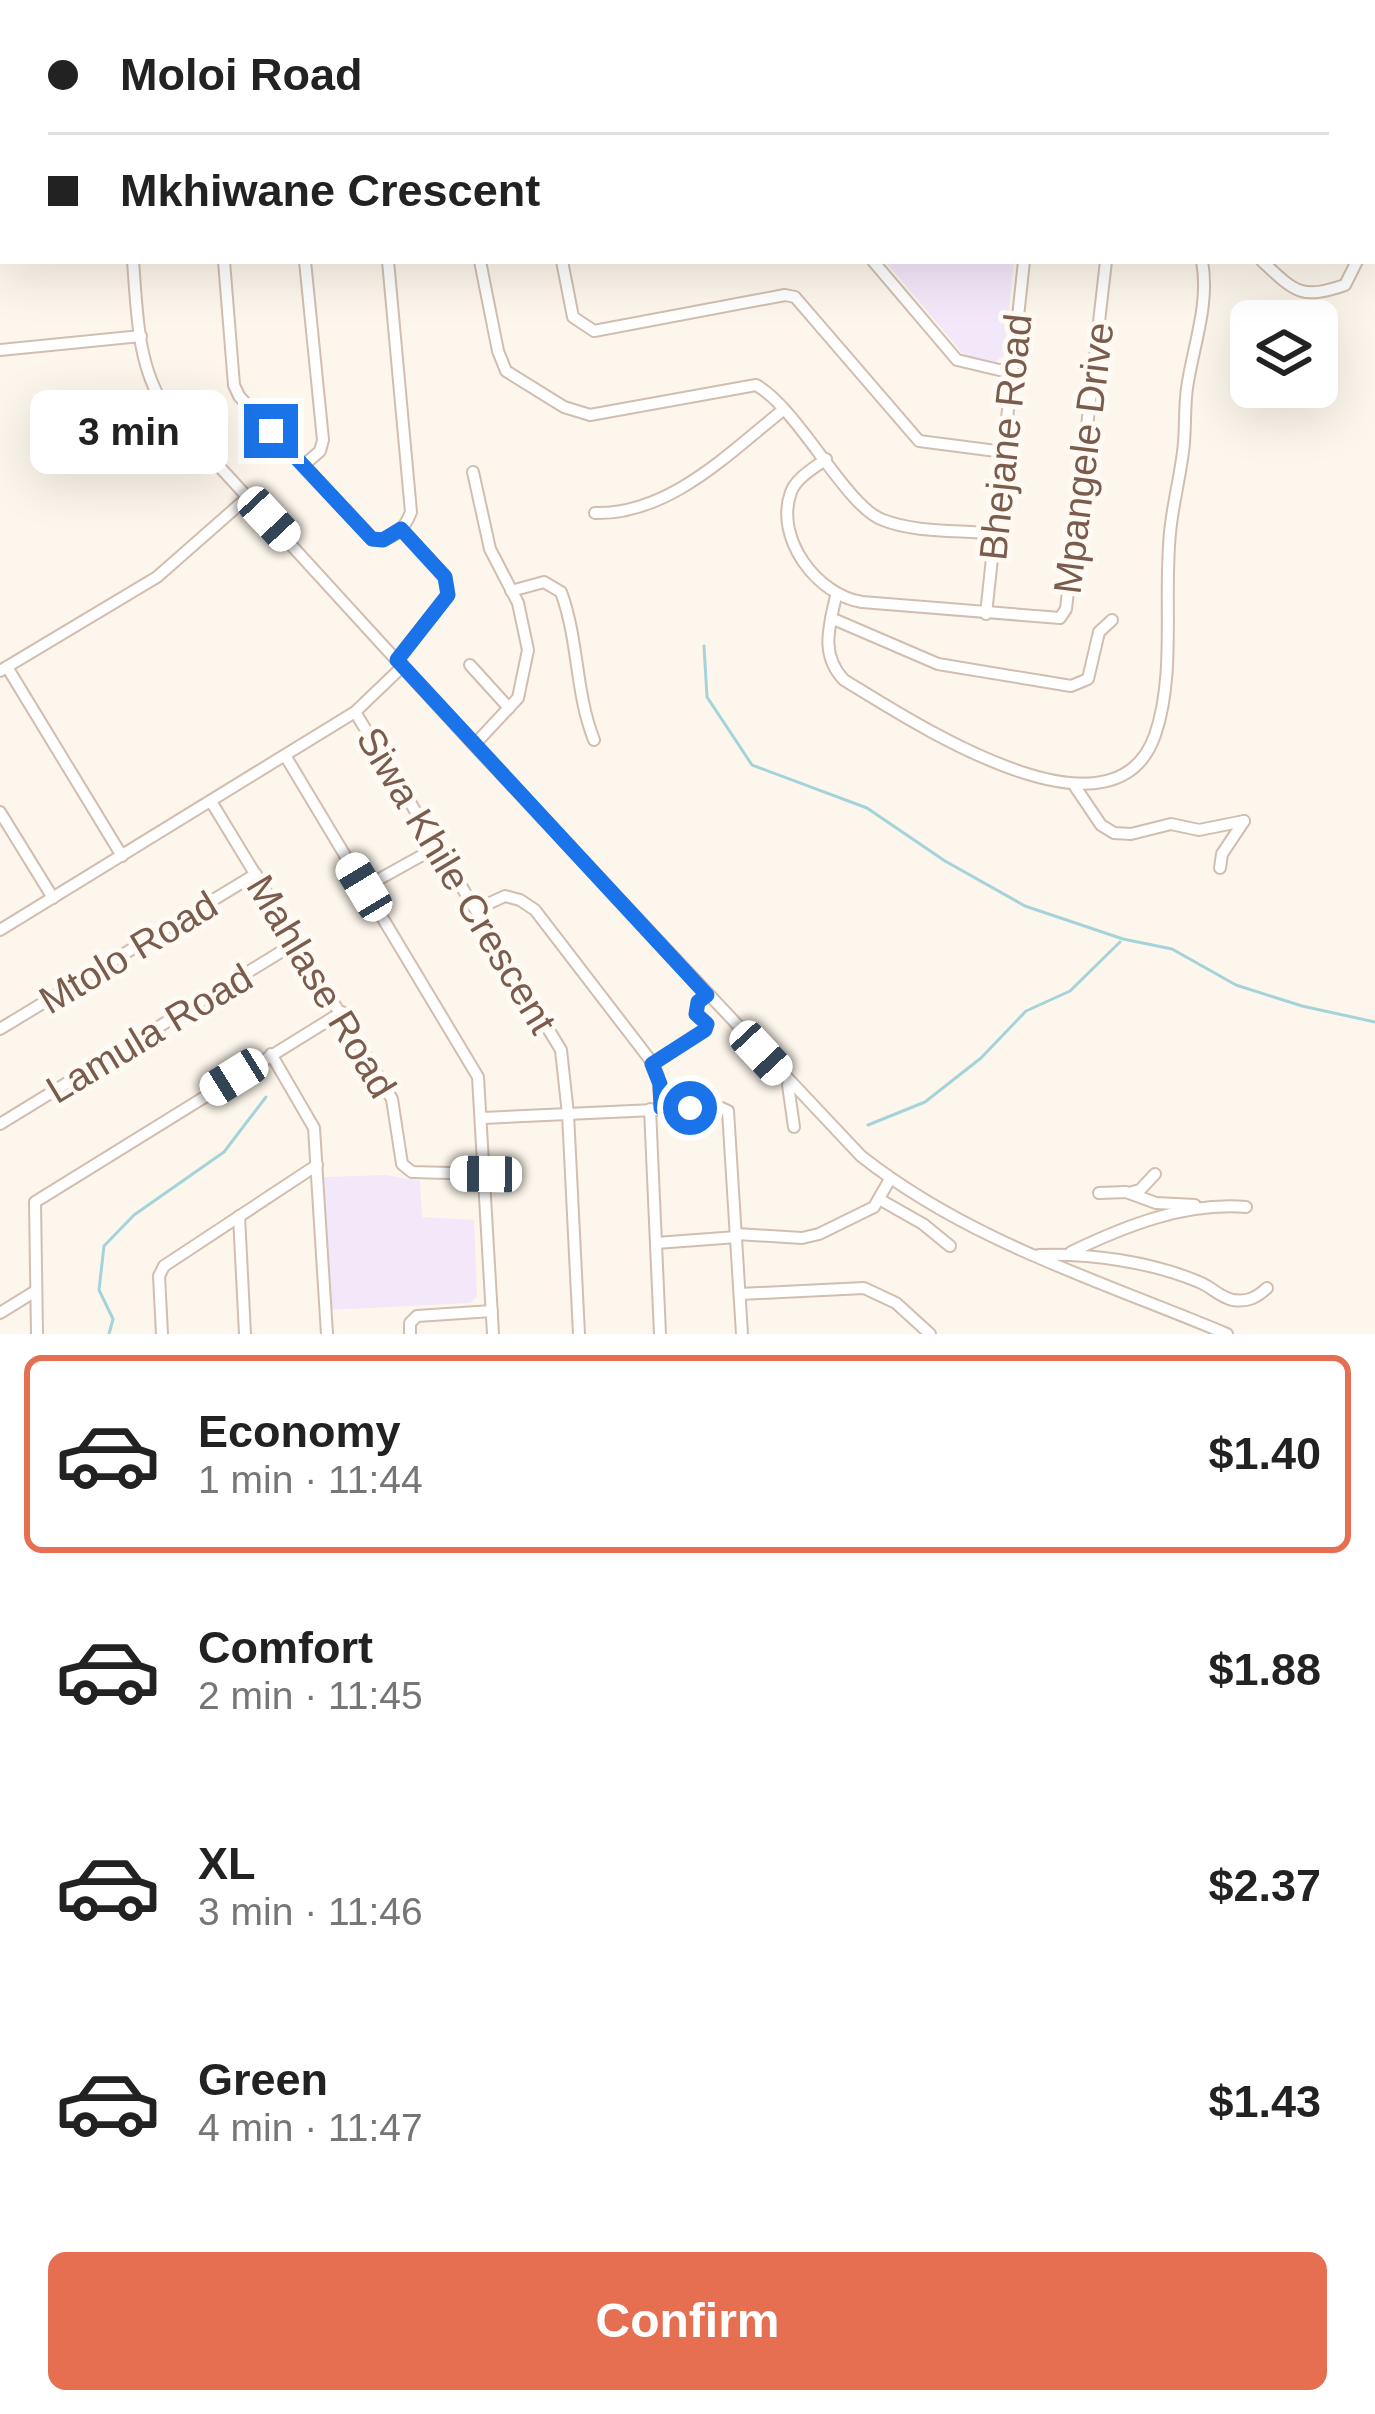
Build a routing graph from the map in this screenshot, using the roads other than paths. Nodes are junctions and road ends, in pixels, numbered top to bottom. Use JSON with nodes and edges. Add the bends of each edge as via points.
{"nodes":[{"id":1,"x":134,"y":264,"type":"edge"},
{"id":2,"x":224,"y":264,"type":"edge"},
{"id":3,"x":305,"y":264,"type":"edge"},
{"id":4,"x":388,"y":264,"type":"edge"},
{"id":5,"x":482,"y":264,"type":"edge"},
{"id":6,"x":563,"y":264,"type":"edge"},
{"id":7,"x":876,"y":264,"type":"edge"},
{"id":8,"x":1024,"y":264,"type":"edge"},
{"id":9,"x":1106,"y":264,"type":"edge"},
{"id":10,"x":1202,"y":264,"type":"edge"},
{"id":11,"x":1265,"y":264,"type":"edge"},
{"id":12,"x":1356,"y":264,"type":"edge"},
{"id":13,"x":142,"y":336,"type":"junction"},
{"id":14,"x":0,"y":350,"type":"edge"},
{"id":15,"x":1012,"y":373,"type":"junction"},
{"id":16,"x":783,"y":410,"type":"junction"},
{"id":17,"x":1004,"y":452,"type":"junction"},
{"id":18,"x":826,"y":459,"type":"junction"},
{"id":19,"x":304,"y":466,"type":"junction"},
{"id":20,"x":473,"y":472,"type":"dead end"},
{"id":21,"x":248,"y":496,"type":"junction"},
{"id":22,"x":595,"y":513,"type":"dead end"},
{"id":23,"x":401,"y":529,"type":"junction"},
{"id":24,"x":995,"y":534,"type":"junction"},
{"id":25,"x":512,"y":591,"type":"junction"},
{"id":26,"x":836,"y":596,"type":"junction"},
{"id":27,"x":986,"y":614,"type":"junction"},
{"id":28,"x":831,"y":618,"type":"junction"},
{"id":29,"x":1112,"y":620,"type":"dead end"},
{"id":30,"x":400,"y":663,"type":"junction"},
{"id":31,"x":470,"y":665,"type":"dead end"},
{"id":32,"x":3,"y":669,"type":"edge"},
{"id":33,"x":509,"y":708,"type":"junction"},
{"id":34,"x":355,"y":712,"type":"junction"},
{"id":35,"x":594,"y":740,"type":"dead end"},
{"id":36,"x":474,"y":745,"type":"junction"},
{"id":37,"x":286,"y":757,"type":"junction"},
{"id":38,"x":1074,"y":785,"type":"junction"},
{"id":39,"x":212,"y":803,"type":"junction"},
{"id":40,"x":0,"y":812,"type":"edge"},
{"id":41,"x":437,"y":847,"type":"junction"},
{"id":42,"x":122,"y":856,"type":"junction"},
{"id":43,"x":1220,"y":868,"type":"dead end"},
{"id":44,"x":256,"y":874,"type":"junction"},
{"id":45,"x":364,"y":887,"type":"junction"},
{"id":46,"x":53,"y":898,"type":"junction"},
{"id":47,"x":477,"y":909,"type":"junction"},
{"id":48,"x":0,"y":930,"type":"edge"},
{"id":49,"x":297,"y":943,"type":"junction"},
{"id":50,"x":707,"y":995,"type":"junction"},
{"id":51,"x":341,"y":1012,"type":"junction"},
{"id":52,"x":0,"y":1029,"type":"edge"},
{"id":53,"x":271,"y":1054,"type":"junction"},
{"id":54,"x":652,"y":1064,"type":"junction"},
{"id":55,"x":788,"y":1082,"type":"junction"},
{"id":56,"x":655,"y":1109,"type":"junction"},
{"id":57,"x":568,"y":1114,"type":"junction"},
{"id":58,"x":483,"y":1118,"type":"junction"},
{"id":59,"x":0,"y":1124,"type":"edge"},
{"id":60,"x":794,"y":1127,"type":"dead end"},
{"id":61,"x":317,"y":1165,"type":"junction"},
{"id":62,"x":486,"y":1174,"type":"junction"},
{"id":63,"x":1155,"y":1174,"type":"dead end"},
{"id":64,"x":890,"y":1179,"type":"junction"},
{"id":65,"x":1099,"y":1193,"type":"dead end"},
{"id":66,"x":1129,"y":1193,"type":"junction"},
{"id":67,"x":879,"y":1199,"type":"junction"},
{"id":68,"x":1204,"y":1206,"type":"junction"},
{"id":69,"x":1246,"y":1207,"type":"dead end"},
{"id":70,"x":239,"y":1216,"type":"junction"},
{"id":71,"x":737,"y":1235,"type":"junction"},
{"id":72,"x":656,"y":1243,"type":"junction"},
{"id":73,"x":950,"y":1246,"type":"dead end"},
{"id":74,"x":1068,"y":1254,"type":"junction"},
{"id":75,"x":1029,"y":1256,"type":"junction"},
{"id":76,"x":1268,"y":1288,"type":"dead end"},
{"id":77,"x":34,"y":1292,"type":"junction"},
{"id":78,"x":740,"y":1294,"type":"junction"},
{"id":79,"x":492,"y":1311,"type":"junction"},
{"id":80,"x":0,"y":1313,"type":"edge"},
{"id":81,"x":37,"y":1334,"type":"edge"},
{"id":82,"x":162,"y":1334,"type":"edge"},
{"id":83,"x":244,"y":1334,"type":"edge"},
{"id":84,"x":327,"y":1334,"type":"edge"},
{"id":85,"x":410,"y":1334,"type":"edge"},
{"id":86,"x":494,"y":1334,"type":"edge"},
{"id":87,"x":579,"y":1334,"type":"edge"},
{"id":88,"x":660,"y":1334,"type":"edge"},
{"id":89,"x":742,"y":1334,"type":"edge"},
{"id":90,"x":930,"y":1334,"type":"edge"},
{"id":91,"x":1227,"y":1334,"type":"edge"}],
"edges":[{"from":1,"to":13,"type":"street"},
{"from":2,"to":19,"type":"street","via":[[236,389]]},
{"from":3,"to":19,"type":"street","via":[[323,440]]},
{"from":4,"to":23,"type":"street","via":[[411,503]]},
{"from":5,"to":16,"type":"street","via":[[506,371],[564,407],[590,415],[748,385],[764,389]]},
{"from":6,"to":17,"type":"street","via":[[573,317],[594,331],[795,297],[919,440]]},
{"from":7,"to":15,"type":"street","via":[[957,359]]},
{"from":8,"to":15,"type":"street","name":"Bhejane Road"},
{"from":9,"to":27,"type":"street","name":"Mpangele Drive","via":[[1066,609],[1052,620]]},
{"from":10,"to":38,"type":"street","via":[[1155,735],[1145,755],[1115,779]]},
{"from":11,"to":12,"type":"street","via":[[1295,290],[1316,295],[1345,285]]},
{"from":13,"to":14,"type":"street"},
{"from":13,"to":21,"type":"street","via":[[154,392]]},
{"from":15,"to":17,"type":"street","name":"Bhejane Road"},
{"from":16,"to":18,"type":"street"},
{"from":16,"to":22,"type":"street","via":[[652,503]]},
{"from":17,"to":24,"type":"street","name":"Bhejane Road"},
{"from":18,"to":24,"type":"street","via":[[883,520]]},
{"from":18,"to":26,"type":"street","via":[[795,484],[787,514],[791,542]]},
{"from":19,"to":23,"type":"street","via":[[372,539]]},
{"from":20,"to":25,"type":"street","via":[[490,549]]},
{"from":21,"to":30,"type":"street"},
{"from":21,"to":32,"type":"street","via":[[157,577]]},
{"from":23,"to":30,"type":"street","via":[[445,577],[448,595]]},
{"from":24,"to":27,"type":"street","name":"Bhejane Road"},
{"from":25,"to":33,"type":"street","via":[[528,650]]},
{"from":25,"to":35,"type":"street","via":[[544,582],[561,592]]},
{"from":26,"to":27,"type":"street","name":"Mpangele Drive"},
{"from":26,"to":28,"type":"street"},
{"from":28,"to":29,"type":"street","via":[[938,664],[1071,686],[1088,679],[1100,632]]},
{"from":28,"to":38,"type":"street","via":[[830,658],[844,680],[946,743]]},
{"from":30,"to":34,"type":"street"},
{"from":30,"to":36,"type":"street"},
{"from":31,"to":33,"type":"street"},
{"from":32,"to":42,"type":"street"},
{"from":33,"to":36,"type":"street"},
{"from":34,"to":37,"type":"street"},
{"from":34,"to":41,"type":"street","name":"Siwa Khile Crescent"},
{"from":36,"to":50,"type":"street"},
{"from":37,"to":39,"type":"street"},
{"from":37,"to":45,"type":"street"},
{"from":38,"to":43,"type":"street","via":[[1114,833],[1243,820]]},
{"from":39,"to":42,"type":"street"},
{"from":39,"to":44,"type":"street","name":"Mahlase Road"},
{"from":40,"to":46,"type":"street"},
{"from":41,"to":45,"type":"street"},
{"from":41,"to":47,"type":"street","name":"Siwa Khile Crescent"},
{"from":42,"to":46,"type":"street"},
{"from":44,"to":49,"type":"street","name":"Mahlase Road"},
{"from":44,"to":52,"type":"street","name":"Mtolo Road"},
{"from":45,"to":58,"type":"street","via":[[474,1067]]},
{"from":46,"to":48,"type":"street"},
{"from":47,"to":54,"type":"street","via":[[505,896],[535,910]]},
{"from":47,"to":57,"type":"street","name":"Siwa Khile Crescent","via":[[561,1050]]},
{"from":49,"to":51,"type":"street","name":"Mahlase Road"},
{"from":49,"to":59,"type":"street","name":"Lamula Road"},
{"from":50,"to":54,"type":"street","via":[[696,1014],[705,1030]]},
{"from":50,"to":55,"type":"street"},
{"from":51,"to":53,"type":"street"},
{"from":51,"to":62,"type":"street","name":"Mahlase Road","via":[[392,1099],[406,1169]]},
{"from":53,"to":61,"type":"street","via":[[311,1119]]},
{"from":53,"to":77,"type":"street","via":[[35,1202]]},
{"from":54,"to":56,"type":"street","via":[[660,1084]]},
{"from":55,"to":60,"type":"street"},
{"from":55,"to":64,"type":"street"},
{"from":56,"to":57,"type":"street"},
{"from":56,"to":71,"type":"street","via":[[728,1111]]},
{"from":56,"to":72,"type":"street"},
{"from":57,"to":58,"type":"street"},
{"from":57,"to":87,"type":"street","name":"Siwa Khile Crescent"},
{"from":58,"to":62,"type":"street"},
{"from":61,"to":70,"type":"street"},
{"from":61,"to":84,"type":"street"},
{"from":62,"to":79,"type":"street"},
{"from":63,"to":66,"type":"street"},
{"from":64,"to":67,"type":"street"},
{"from":64,"to":75,"type":"street"},
{"from":65,"to":66,"type":"street"},
{"from":66,"to":68,"type":"street"},
{"from":67,"to":71,"type":"street","via":[[810,1237]]},
{"from":67,"to":73,"type":"street"},
{"from":68,"to":69,"type":"street"},
{"from":68,"to":74,"type":"street","via":[[1113,1231]]},
{"from":70,"to":82,"type":"street","via":[[164,1266]]},
{"from":70,"to":83,"type":"street"},
{"from":71,"to":72,"type":"street"},
{"from":71,"to":78,"type":"street"},
{"from":72,"to":88,"type":"street"},
{"from":74,"to":75,"type":"street"},
{"from":74,"to":76,"type":"street","via":[[1187,1278],[1231,1300]]},
{"from":75,"to":91,"type":"street"},
{"from":77,"to":80,"type":"street"},
{"from":77,"to":81,"type":"street"},
{"from":78,"to":89,"type":"street"},
{"from":78,"to":90,"type":"street","via":[[864,1288]]},
{"from":79,"to":85,"type":"street","via":[[417,1316]]},
{"from":79,"to":86,"type":"street"}]}
